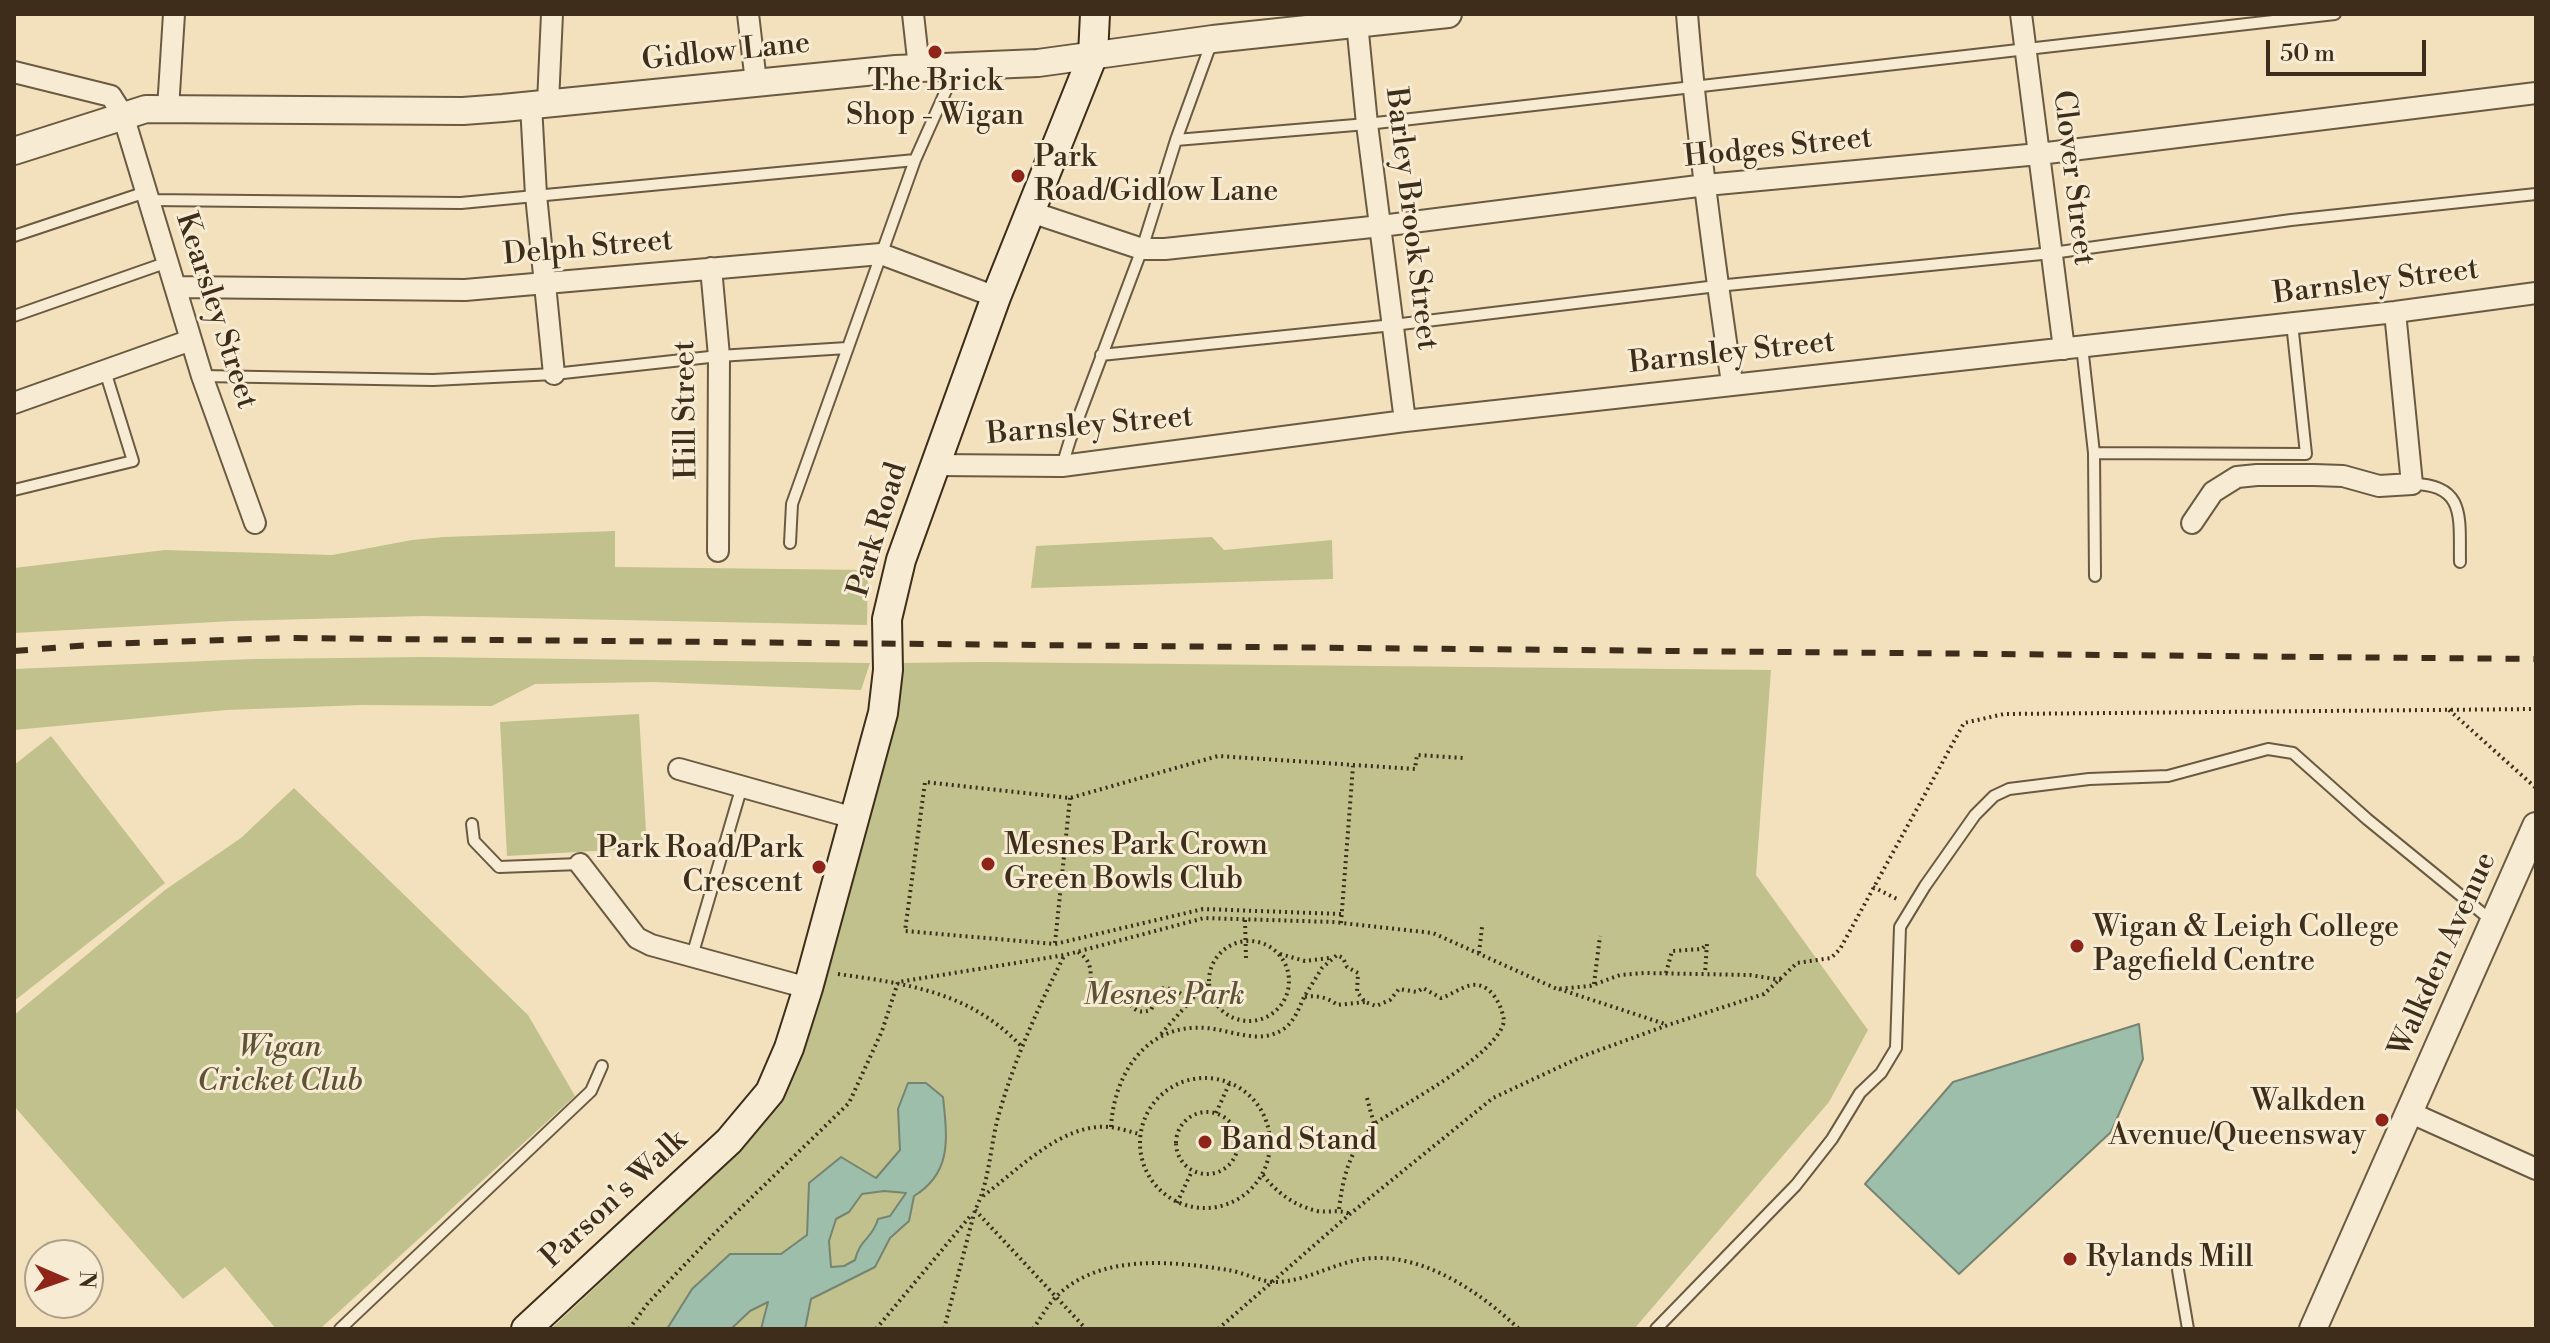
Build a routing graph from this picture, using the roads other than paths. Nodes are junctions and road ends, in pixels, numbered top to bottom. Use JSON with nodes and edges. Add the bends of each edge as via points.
{"nodes":[{"id":1,"x":174,"y":14,"type":"edge"},
{"id":2,"x":552,"y":14,"type":"edge"},
{"id":3,"x":748,"y":14,"type":"edge"},
{"id":4,"x":913,"y":14,"type":"edge"},
{"id":5,"x":1095,"y":14,"type":"edge"},
{"id":6,"x":1448,"y":14,"type":"edge"},
{"id":7,"x":1687,"y":14,"type":"edge"},
{"id":8,"x":2021,"y":14,"type":"edge"},
{"id":9,"x":2335,"y":14,"type":"edge"},
{"id":10,"x":1291,"y":22,"type":"edge"},
{"id":11,"x":1357,"y":23,"type":"junction"},
{"id":12,"x":1213,"y":39,"type":"junction"},
{"id":13,"x":2025,"y":49,"type":"junction"},
{"id":14,"x":1093,"y":55,"type":"junction"},
{"id":15,"x":957,"y":66,"type":"junction"},
{"id":16,"x":919,"y":68,"type":"junction"},
{"id":17,"x":14,"y":72,"type":"edge"},
{"id":18,"x":756,"y":82,"type":"junction"},
{"id":19,"x":1693,"y":86,"type":"junction"},
{"id":20,"x":2536,"y":93,"type":"edge"},
{"id":21,"x":540,"y":104,"type":"junction"},
{"id":22,"x":168,"y":109,"type":"junction"},
{"id":23,"x":123,"y":115,"type":"junction"},
{"id":24,"x":1367,"y":124,"type":"junction"},
{"id":25,"x":1176,"y":140,"type":"junction"},
{"id":26,"x":14,"y":151,"type":"edge"},
{"id":27,"x":2039,"y":154,"type":"junction"},
{"id":28,"x":915,"y":160,"type":"junction"},
{"id":29,"x":1706,"y":185,"type":"junction"},
{"id":30,"x":2536,"y":194,"type":"edge"},
{"id":31,"x":536,"y":195,"type":"junction"},
{"id":32,"x":147,"y":196,"type":"junction"},
{"id":33,"x":1031,"y":212,"type":"junction"},
{"id":34,"x":1381,"y":226,"type":"junction"},
{"id":35,"x":14,"y":236,"type":"edge"},
{"id":36,"x":1142,"y":249,"type":"junction"},
{"id":37,"x":2052,"y":253,"type":"junction"},
{"id":38,"x":881,"y":254,"type":"junction"},
{"id":39,"x":168,"y":262,"type":"junction"},
{"id":40,"x":711,"y":268,"type":"junction"},
{"id":41,"x":545,"y":284,"type":"junction"},
{"id":42,"x":1717,"y":286,"type":"junction"},
{"id":43,"x":176,"y":287,"type":"junction"},
{"id":44,"x":2536,"y":293,"type":"edge"},
{"id":45,"x":996,"y":297,"type":"junction"},
{"id":46,"x":2395,"y":312,"type":"junction"},
{"id":47,"x":14,"y":316,"type":"edge"},
{"id":48,"x":2292,"y":323,"type":"junction"},
{"id":49,"x":1393,"y":325,"type":"junction"},
{"id":50,"x":191,"y":340,"type":"junction"},
{"id":51,"x":847,"y":348,"type":"junction"},
{"id":52,"x":2073,"y":348,"type":"junction"},
{"id":53,"x":1101,"y":355,"type":"junction"},
{"id":54,"x":719,"y":356,"type":"junction"},
{"id":55,"x":105,"y":371,"type":"junction"},
{"id":56,"x":554,"y":374,"type":"junction"},
{"id":57,"x":202,"y":376,"type":"junction"},
{"id":58,"x":1732,"y":383,"type":"junction"},
{"id":59,"x":14,"y":403,"type":"edge"},
{"id":60,"x":1405,"y":421,"type":"junction"},
{"id":61,"x":2094,"y":453,"type":"junction"},
{"id":62,"x":935,"y":465,"type":"junction"},
{"id":63,"x":1062,"y":466,"type":"junction"},
{"id":64,"x":2412,"y":484,"type":"junction"},
{"id":65,"x":14,"y":490,"type":"edge"},
{"id":66,"x":255,"y":523,"type":"dead end"},
{"id":67,"x":2192,"y":523,"type":"dead end"},
{"id":68,"x":790,"y":543,"type":"dead end"},
{"id":69,"x":718,"y":551,"type":"dead end"},
{"id":70,"x":2460,"y":562,"type":"dead end"},
{"id":71,"x":2095,"y":576,"type":"dead end"},
{"id":72,"x":679,"y":769,"type":"dead end"},
{"id":73,"x":742,"y":786,"type":"junction"},
{"id":74,"x":854,"y":818,"type":"junction"},
{"id":75,"x":472,"y":824,"type":"dead end"},
{"id":76,"x":2536,"y":826,"type":"edge"},
{"id":77,"x":580,"y":864,"type":"joint"},
{"id":78,"x":2494,"y":922,"type":"junction"},
{"id":79,"x":692,"y":956,"type":"junction"},
{"id":80,"x":810,"y":978,"type":"junction"},
{"id":81,"x":602,"y":1066,"type":"dead end"},
{"id":82,"x":2409,"y":1112,"type":"junction"},
{"id":83,"x":750,"y":1119,"type":"joint"},
{"id":84,"x":2536,"y":1169,"type":"edge"},
{"id":85,"x":2178,"y":1270,"type":"dead end"},
{"id":86,"x":340,"y":1329,"type":"edge"},
{"id":87,"x":526,"y":1329,"type":"edge"},
{"id":88,"x":1656,"y":1329,"type":"edge"},
{"id":89,"x":2188,"y":1329,"type":"edge"},
{"id":90,"x":2313,"y":1329,"type":"edge"}],
"edges":[{"from":1,"to":22,"type":"street"},
{"from":2,"to":21,"type":"street"},
{"from":3,"to":18,"type":"street"},
{"from":4,"to":16,"type":"street"},
{"from":5,"to":14,"type":"main road","name":"Park Road"},
{"from":6,"to":11,"type":"street","name":"Gidlow Lane"},
{"from":7,"to":19,"type":"street"},
{"from":8,"to":13,"type":"street","name":"Clover Street"},
{"from":9,"to":13,"type":"lane"},
{"from":10,"to":11,"type":"street","name":"Gidlow Lane"},
{"from":10,"to":12,"type":"street","name":"Gidlow Lane"},
{"from":11,"to":24,"type":"street","name":"Barley Brook Street"},
{"from":12,"to":14,"type":"street","name":"Gidlow Lane"},
{"from":12,"to":25,"type":"lane"},
{"from":13,"to":19,"type":"lane"},
{"from":13,"to":27,"type":"street","name":"Clover Street"},
{"from":14,"to":15,"type":"street","name":"Gidlow Lane"},
{"from":14,"to":33,"type":"main road","name":"Park Road"},
{"from":15,"to":16,"type":"street","name":"Gidlow Lane"},
{"from":15,"to":28,"type":"lane"},
{"from":16,"to":18,"type":"street","name":"Gidlow Lane"},
{"from":17,"to":23,"type":"street","via":[[111,96]]},
{"from":18,"to":21,"type":"street","name":"Gidlow Lane"},
{"from":19,"to":24,"type":"lane"},
{"from":19,"to":29,"type":"street"},
{"from":20,"to":27,"type":"street","name":"Hodges Street"},
{"from":21,"to":22,"type":"street","name":"Gidlow Lane","via":[[463,111]]},
{"from":21,"to":31,"type":"street"},
{"from":22,"to":23,"type":"street","name":"Gidlow Lane"},
{"from":23,"to":26,"type":"street","name":"Gidlow Lane"},
{"from":23,"to":32,"type":"street","name":"Kearsley Street"},
{"from":24,"to":25,"type":"lane"},
{"from":24,"to":34,"type":"street","name":"Barley Brook Street"},
{"from":25,"to":36,"type":"lane"},
{"from":27,"to":29,"type":"street","name":"Hodges Street"},
{"from":27,"to":37,"type":"street","name":"Clover Street"},
{"from":28,"to":31,"type":"lane"},
{"from":28,"to":38,"type":"lane"},
{"from":29,"to":34,"type":"street","name":"Hodges Street"},
{"from":29,"to":42,"type":"street"},
{"from":30,"to":37,"type":"lane"},
{"from":31,"to":32,"type":"lane","via":[[461,203]]},
{"from":31,"to":41,"type":"street"},
{"from":32,"to":35,"type":"lane"},
{"from":32,"to":39,"type":"street","name":"Kearsley Street"},
{"from":33,"to":36,"type":"street","name":"Hodges Street"},
{"from":33,"to":45,"type":"main road","name":"Park Road"},
{"from":34,"to":36,"type":"street","name":"Hodges Street"},
{"from":34,"to":49,"type":"street","name":"Barley Brook Street"},
{"from":36,"to":53,"type":"lane"},
{"from":37,"to":42,"type":"lane"},
{"from":37,"to":52,"type":"street","name":"Clover Street"},
{"from":38,"to":40,"type":"street","name":"Delph Street"},
{"from":38,"to":45,"type":"street","name":"Delph Street"},
{"from":38,"to":51,"type":"lane"},
{"from":39,"to":43,"type":"street","name":"Kearsley Street"},
{"from":39,"to":47,"type":"lane"},
{"from":40,"to":41,"type":"street","name":"Delph Street"},
{"from":40,"to":54,"type":"street","name":"Hill Street"},
{"from":41,"to":43,"type":"street","name":"Delph Street","via":[[465,290]]},
{"from":41,"to":56,"type":"street"},
{"from":42,"to":49,"type":"lane"},
{"from":42,"to":58,"type":"street"},
{"from":43,"to":50,"type":"street","name":"Kearsley Street"},
{"from":44,"to":46,"type":"street","name":"Barnsley Street"},
{"from":45,"to":62,"type":"main road","name":"Park Road"},
{"from":46,"to":48,"type":"street","name":"Barnsley Street"},
{"from":46,"to":64,"type":"street"},
{"from":48,"to":52,"type":"street","name":"Barnsley Street"},
{"from":48,"to":61,"type":"lane","via":[[2306,454]]},
{"from":49,"to":53,"type":"lane"},
{"from":49,"to":60,"type":"street","name":"Barley Brook Street"},
{"from":50,"to":55,"type":"street"},
{"from":50,"to":57,"type":"street","name":"Kearsley Street"},
{"from":51,"to":54,"type":"lane"},
{"from":51,"to":68,"type":"lane","via":[[792,504]]},
{"from":52,"to":58,"type":"street","name":"Barnsley Street"},
{"from":52,"to":61,"type":"lane"},
{"from":53,"to":63,"type":"lane"},
{"from":54,"to":56,"type":"lane"},
{"from":54,"to":69,"type":"street","name":"Hill Street"},
{"from":55,"to":59,"type":"street"},
{"from":55,"to":65,"type":"lane","via":[[133,461]]},
{"from":56,"to":57,"type":"lane","via":[[433,380]]},
{"from":57,"to":66,"type":"street","name":"Kearsley Street"},
{"from":58,"to":60,"type":"street","name":"Barnsley Street"},
{"from":60,"to":63,"type":"street","name":"Barnsley Street"},
{"from":61,"to":71,"type":"lane"},
{"from":62,"to":63,"type":"street","name":"Barnsley Street"},
{"from":62,"to":74,"type":"main road","name":"Park Road","via":[[892,593],[887,694]]},
{"from":64,"to":67,"type":"street","via":[[2379,486],[2343,476],[2237,477],[2213,492]]},
{"from":64,"to":70,"type":"lane","via":[[2444,489],[2456,502]]},
{"from":72,"to":73,"type":"street"},
{"from":73,"to":74,"type":"street"},
{"from":73,"to":79,"type":"lane"},
{"from":74,"to":80,"type":"main road","name":"Park Road"},
{"from":75,"to":77,"type":"lane","via":[[474,841],[499,867]]},
{"from":76,"to":78,"type":"street","name":"Walkden Avenue"},
{"from":77,"to":79,"type":"street","via":[[637,938]]},
{"from":78,"to":82,"type":"street","name":"Walkden Avenue"},
{"from":78,"to":88,"type":"lane","via":[[2293,753],[2268,749],[2168,776],[2089,779],[2009,789],[1994,796],[1975,815],[1900,927],[1896,1048],[1881,1073],[1860,1093],[1796,1185]]},
{"from":79,"to":80,"type":"street"},
{"from":80,"to":83,"type":"main road","name":"Park Road","via":[[782,1068]]},
{"from":81,"to":86,"type":"lane","via":[[591,1091]]},
{"from":82,"to":84,"type":"street"},
{"from":82,"to":90,"type":"street","name":"Walkden Avenue"},
{"from":83,"to":87,"type":"main road","name":"Parson's Walk"},
{"from":85,"to":89,"type":"lane"}]}
